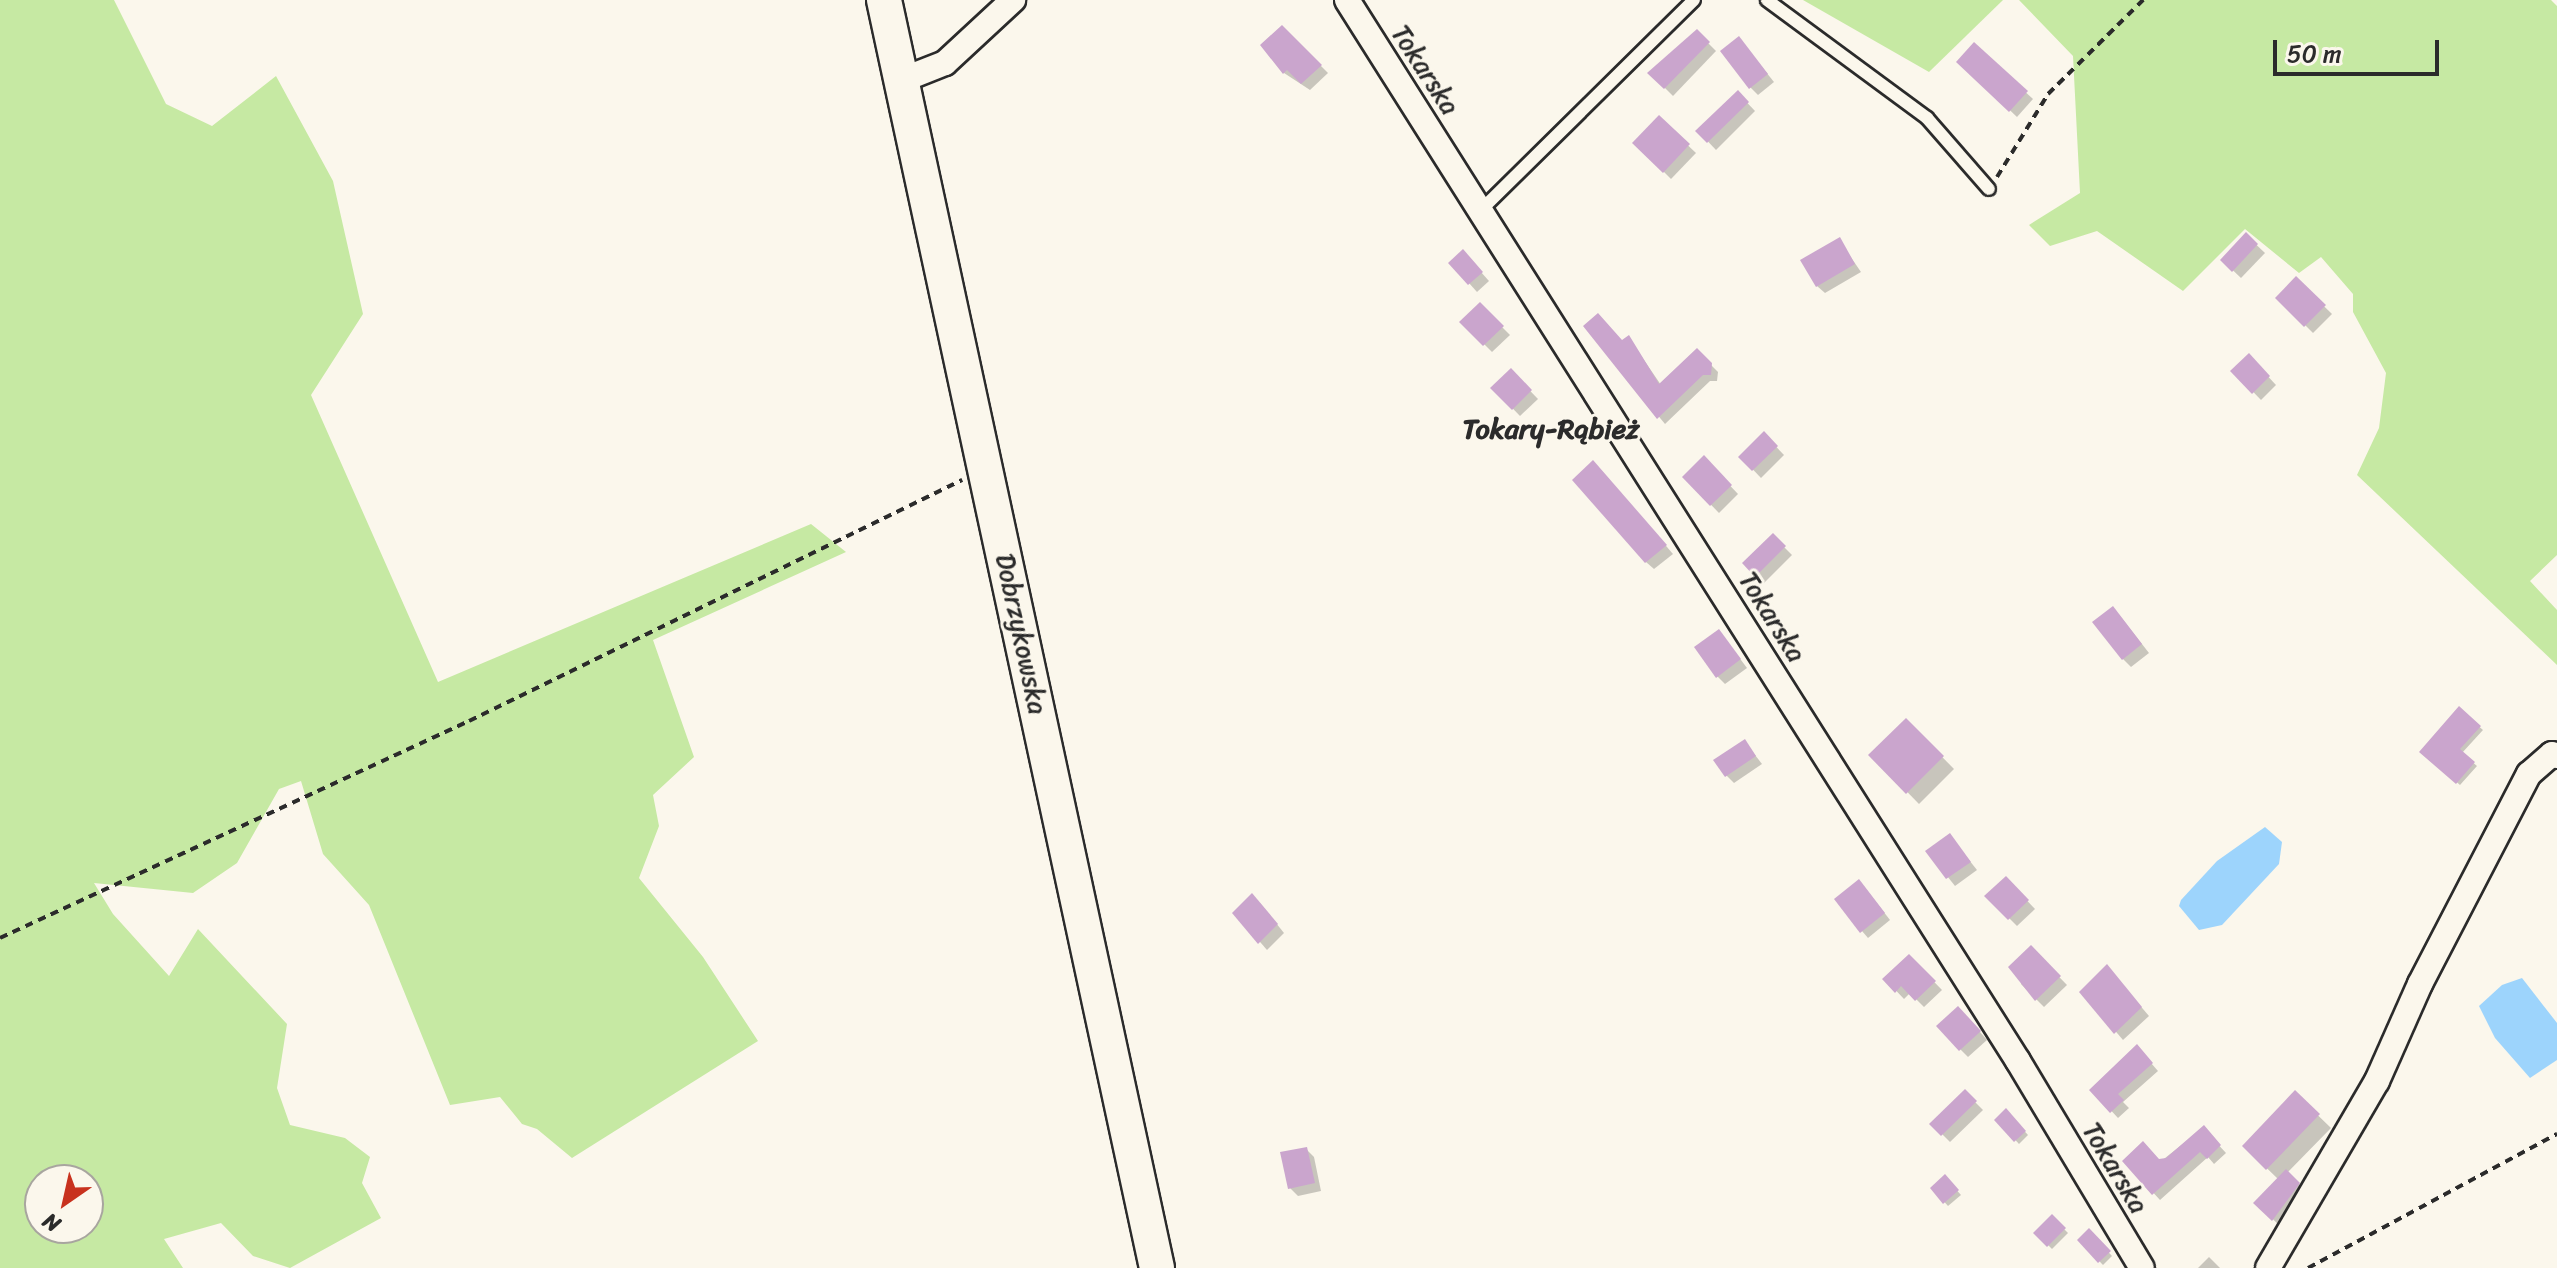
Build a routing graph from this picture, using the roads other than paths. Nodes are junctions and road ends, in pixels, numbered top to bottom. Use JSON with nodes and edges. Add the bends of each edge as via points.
{"nodes":[{"id":1,"x":884,"y":0,"type":"edge"},
{"id":2,"x":1013,"y":0,"type":"edge"},
{"id":3,"x":1347,"y":0,"type":"edge"},
{"id":4,"x":1694,"y":0,"type":"edge"},
{"id":5,"x":1767,"y":0,"type":"edge"},
{"id":6,"x":902,"y":80,"type":"junction"},
{"id":7,"x":1989,"y":189,"type":"road end"},
{"id":8,"x":1481,"y":210,"type":"junction"},
{"id":9,"x":2557,"y":756,"type":"edge"},
{"id":10,"x":1157,"y":1268,"type":"edge"},
{"id":11,"x":2142,"y":1268,"type":"edge"},
{"id":12,"x":2268,"y":1268,"type":"edge"}],
"edges":[{"from":1,"to":6,"type":"main road","name":"Dobrzykowska"},
{"from":2,"to":6,"type":"street","via":[[945,63]]},
{"from":3,"to":8,"type":"street","name":"Tokarska"},
{"from":4,"to":8,"type":"lane"},
{"from":5,"to":7,"type":"lane","via":[[1927,118]]},
{"from":6,"to":10,"type":"main road","name":"Dobrzykowska"},
{"from":8,"to":11,"type":"street","name":"Tokarska","via":[[2002,1035]]},
{"from":9,"to":12,"type":"street","via":[[2552,754],[2529,774],[2420,984],[2377,1081]]}]}
